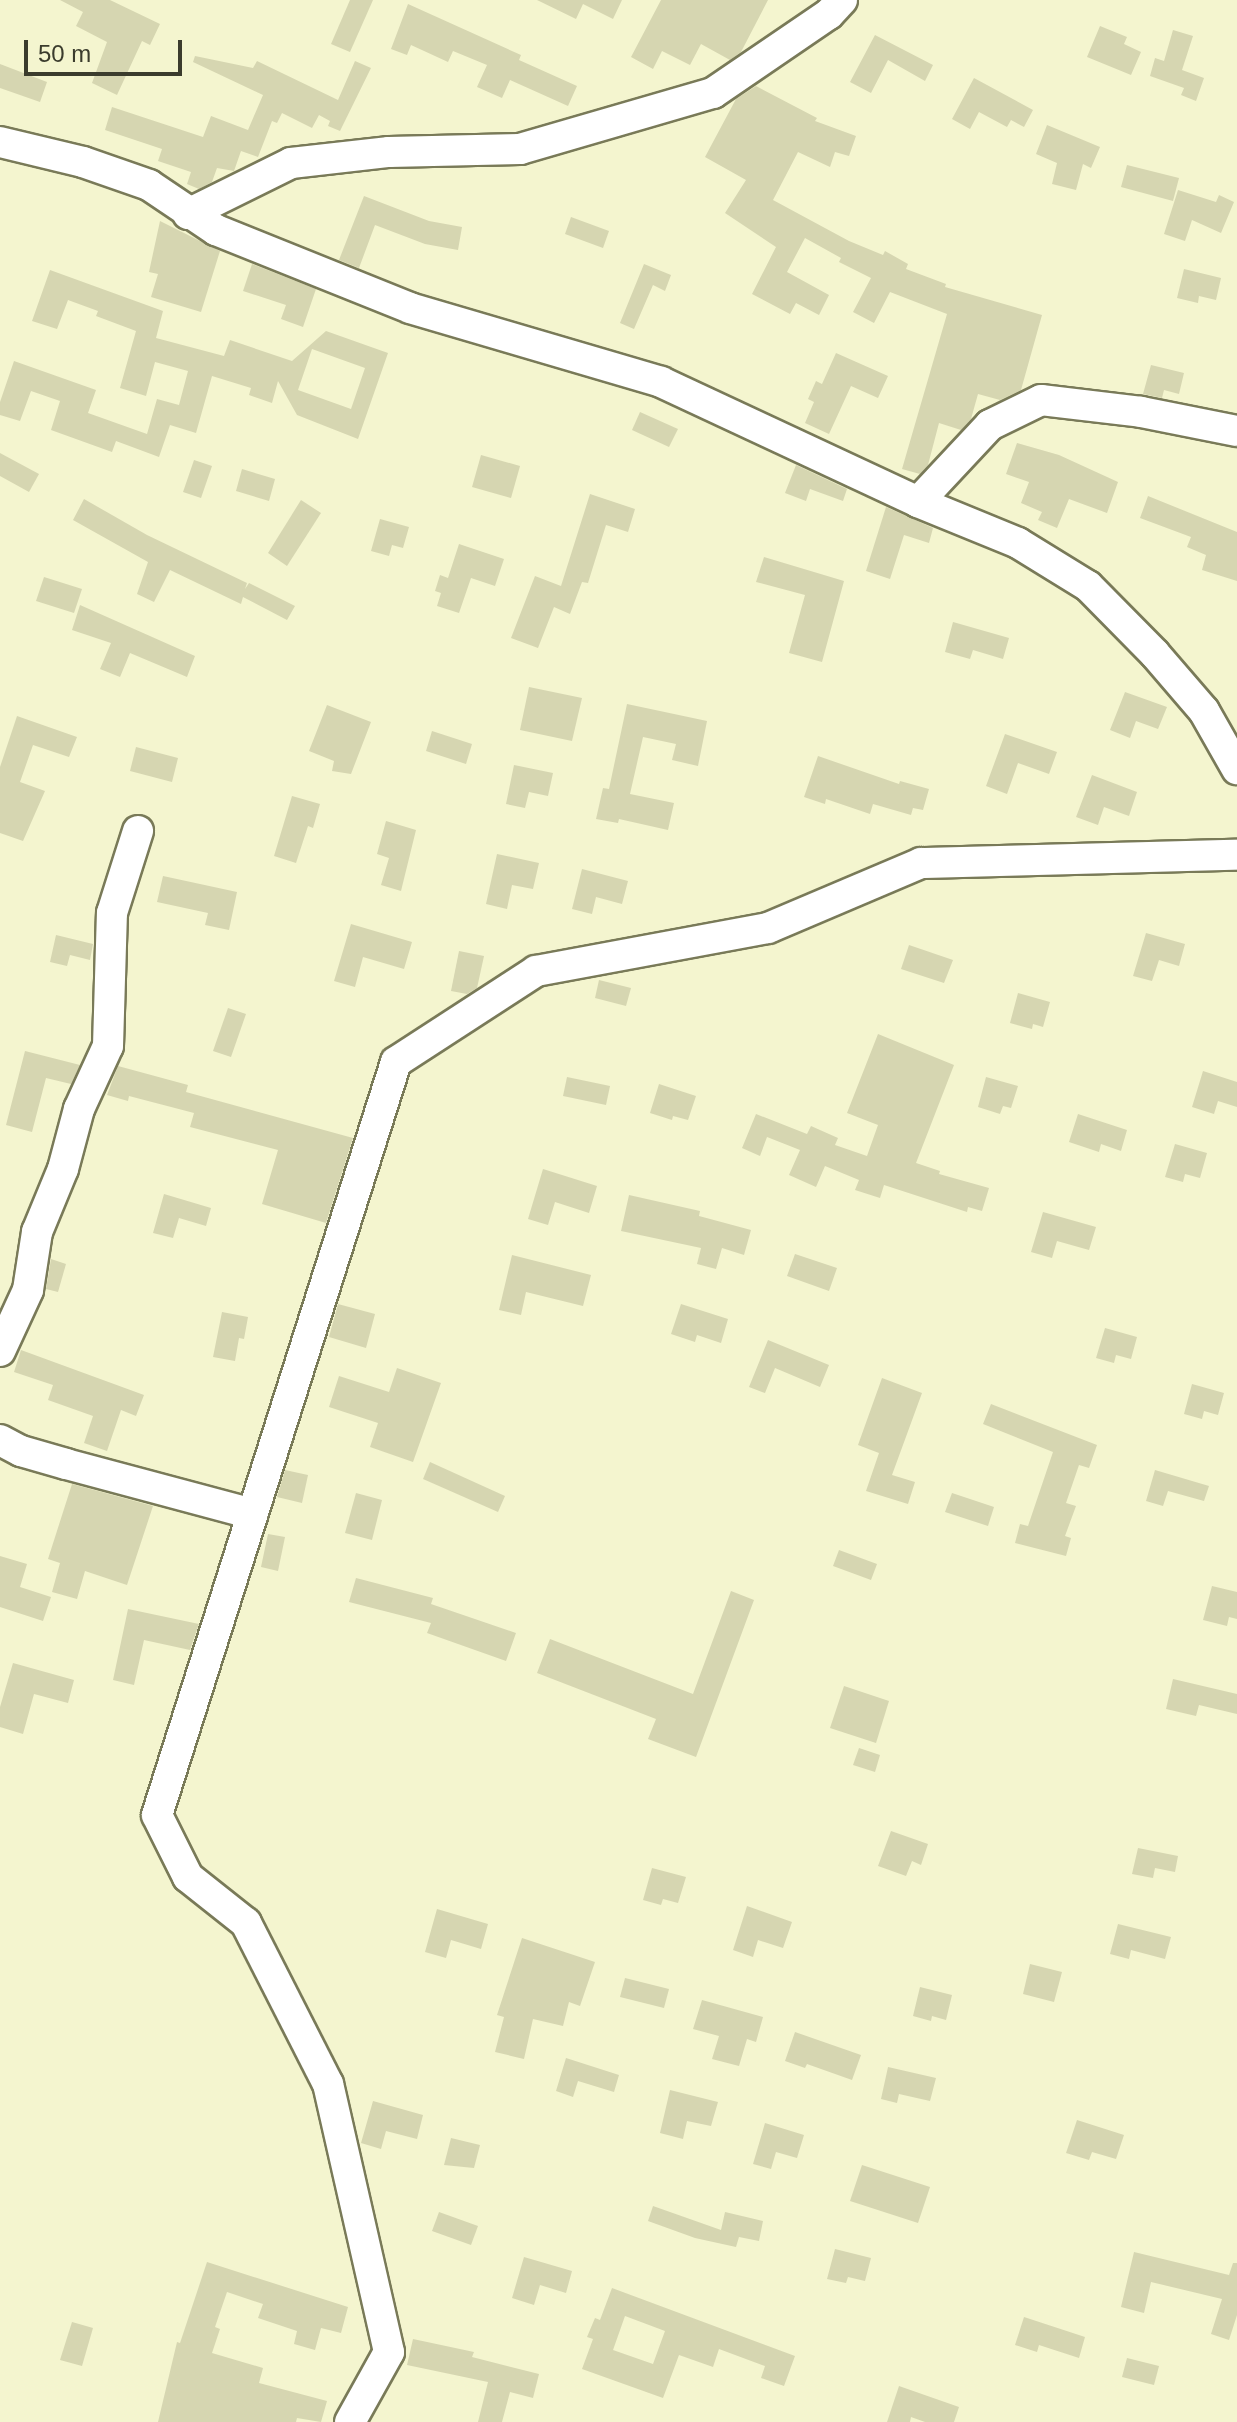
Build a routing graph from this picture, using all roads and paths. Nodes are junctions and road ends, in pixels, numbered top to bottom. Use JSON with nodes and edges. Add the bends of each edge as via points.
{"nodes":[{"id":1,"x":842,"y":0,"type":"edge"},
{"id":2,"x":0,"y":142,"type":"edge"},
{"id":3,"x":188,"y":214,"type":"junction"},
{"id":4,"x":1237,"y":431,"type":"edge"},
{"id":5,"x":918,"y":502,"type":"junction"},
{"id":6,"x":1237,"y":769,"type":"edge"},
{"id":7,"x":138,"y":831,"type":"dead end"},
{"id":8,"x":1237,"y":855,"type":"edge"},
{"id":9,"x":0,"y":1351,"type":"edge"},
{"id":10,"x":0,"y":1440,"type":"edge"},
{"id":11,"x":252,"y":1514,"type":"junction"},
{"id":12,"x":350,"y":2422,"type":"edge"}],
"edges":[{"from":1,"to":3,"type":"street","via":[[713,93],[520,149],[389,152],[291,163]]},
{"from":2,"to":3,"type":"street","via":[[149,185]]},
{"from":3,"to":5,"type":"street","via":[[410,308],[661,382]]},
{"from":4,"to":5,"type":"street","via":[[1041,400],[990,425]]},
{"from":5,"to":6,"type":"street","via":[[1018,543],[1088,586],[1204,711]]},
{"from":7,"to":9,"type":"street","via":[[112,913],[108,1046],[79,1109],[63,1169],[37,1232],[28,1290]]},
{"from":8,"to":11,"type":"street","via":[[921,863],[768,928],[536,971],[396,1062]]},
{"from":10,"to":11,"type":"street","via":[[21,1451]]},
{"from":11,"to":12,"type":"street","via":[[157,1815],[188,1877],[246,1923],[328,2084],[389,2352]]}]}
